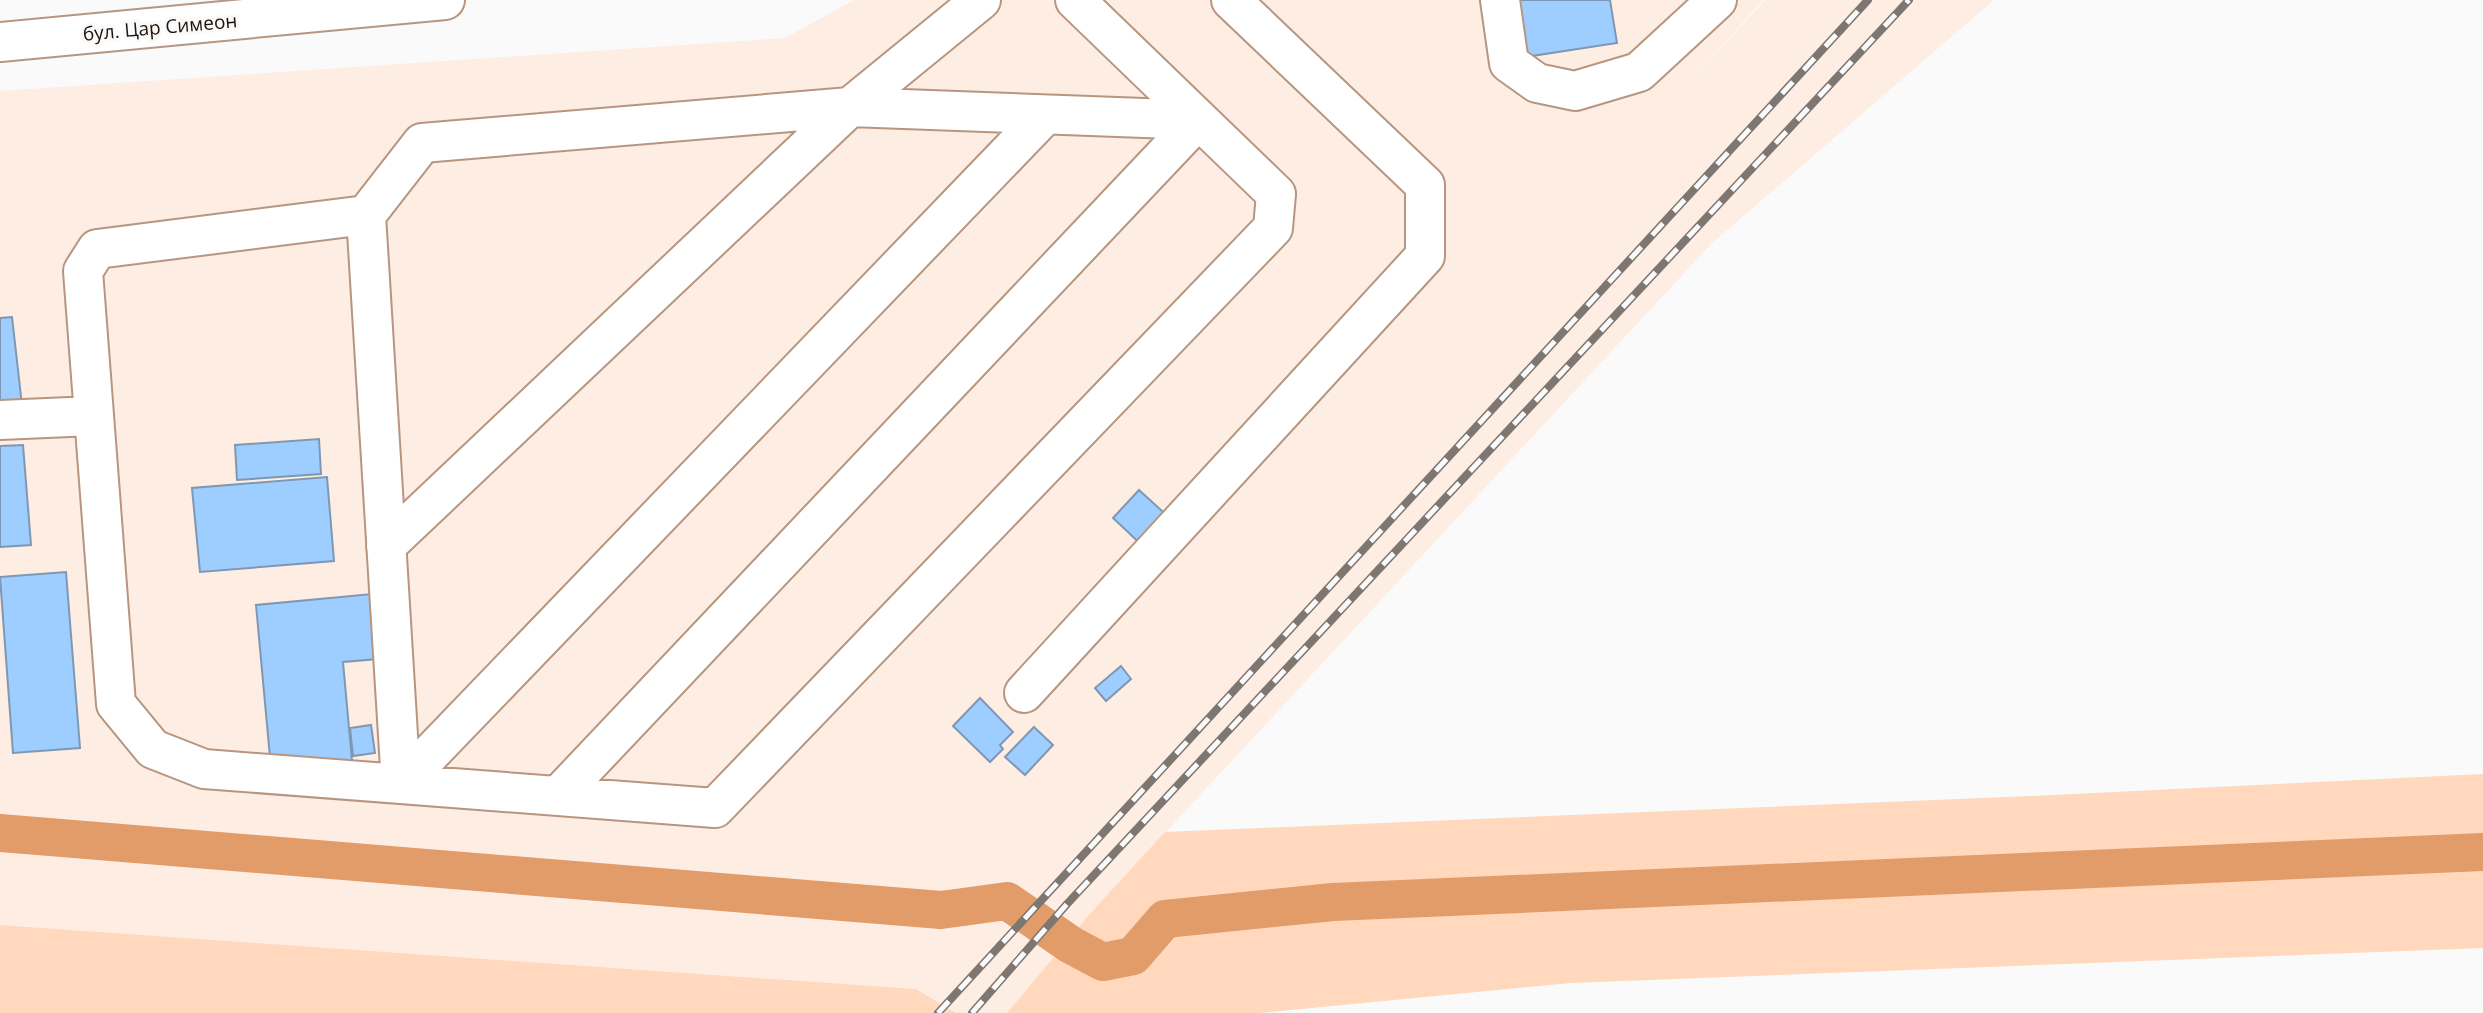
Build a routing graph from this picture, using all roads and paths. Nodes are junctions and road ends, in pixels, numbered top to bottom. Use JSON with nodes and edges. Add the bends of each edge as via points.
{"nodes":[{"id":1,"x":445,"y":0,"type":"edge"},
{"id":2,"x":982,"y":0,"type":"edge"},
{"id":3,"x":1075,"y":0,"type":"edge"},
{"id":4,"x":1231,"y":0,"type":"edge"},
{"id":5,"x":1500,"y":0,"type":"edge"},
{"id":6,"x":1717,"y":0,"type":"edge"},
{"id":7,"x":0,"y":42,"type":"edge"},
{"id":8,"x":850,"y":107,"type":"junction"},
{"id":9,"x":1045,"y":115,"type":"junction"},
{"id":10,"x":1198,"y":120,"type":"junction"},
{"id":11,"x":366,"y":215,"type":"junction"},
{"id":12,"x":93,"y":416,"type":"junction"},
{"id":13,"x":0,"y":420,"type":"edge"},
{"id":14,"x":386,"y":546,"type":"junction"},
{"id":15,"x":1024,"y":693,"type":"dead end"},
{"id":16,"x":401,"y":784,"type":"junction"},
{"id":17,"x":558,"y":796,"type":"junction"}],
"edges":[{"from":1,"to":7,"type":"main road","name":"бул. Цар Симеон"},
{"from":2,"to":8,"type":"main road"},
{"from":3,"to":10,"type":"main road"},
{"from":4,"to":15,"type":"main road","via":[[1425,185],[1425,256]]},
{"from":5,"to":6,"type":"main road","via":[[1509,63],[1537,83],[1575,90],[1639,72]]},
{"from":8,"to":9,"type":"main road"},
{"from":8,"to":11,"type":"main road","via":[[422,144]]},
{"from":8,"to":14,"type":"main road"},
{"from":9,"to":10,"type":"main road"},
{"from":9,"to":16,"type":"main road"},
{"from":10,"to":17,"type":"main road"},
{"from":10,"to":17,"type":"main road","via":[[1276,194],[1273,228],[715,808]]},
{"from":11,"to":12,"type":"main road","via":[[97,249],[83,271]]},
{"from":11,"to":14,"type":"main road"},
{"from":12,"to":13,"type":"main road"},
{"from":12,"to":16,"type":"main road","via":[[116,704],[153,749],[204,769]]},
{"from":14,"to":16,"type":"main road"},
{"from":16,"to":17,"type":"main road"}]}
